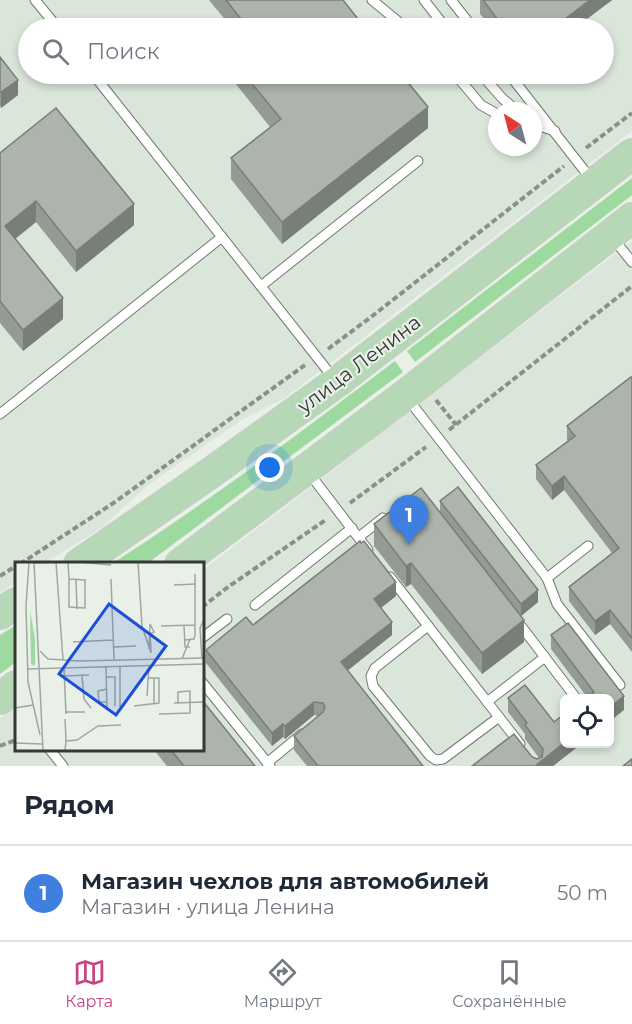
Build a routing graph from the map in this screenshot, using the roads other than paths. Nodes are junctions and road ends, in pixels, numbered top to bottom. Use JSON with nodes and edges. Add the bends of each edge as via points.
{"nodes":[{"id":1,"x":35,"y":0,"type":"edge"},
{"id":2,"x":372,"y":0,"type":"edge"},
{"id":3,"x":424,"y":0,"type":"edge"},
{"id":4,"x":450,"y":0,"type":"edge"},
{"id":5,"x":50,"y":18,"type":"edge"},
{"id":6,"x":394,"y":18,"type":"edge"},
{"id":7,"x":438,"y":18,"type":"edge"},
{"id":8,"x":465,"y":18,"type":"edge"},
{"id":9,"x":101,"y":84,"type":"edge"},
{"id":10,"x":463,"y":84,"type":"edge"},
{"id":11,"x":490,"y":84,"type":"edge"},
{"id":12,"x":517,"y":84,"type":"edge"},
{"id":13,"x":507,"y":102,"type":"edge"},
{"id":14,"x":488,"y":109,"type":"edge"},
{"id":15,"x":542,"y":127,"type":"edge"},
{"id":16,"x":555,"y":131,"type":"junction"},
{"id":17,"x":632,"y":154,"type":"edge"},
{"id":18,"x":418,"y":161,"type":"dead end"},
{"id":19,"x":595,"y":183,"type":"junction"},
{"id":20,"x":621,"y":226,"type":"edge"},
{"id":21,"x":222,"y":237,"type":"junction"},
{"id":22,"x":632,"y":262,"type":"edge"},
{"id":23,"x":261,"y":286,"type":"junction"},
{"id":24,"x":337,"y":382,"type":"junction"},
{"id":25,"x":405,"y":395,"type":"junction"},
{"id":26,"x":0,"y":414,"type":"edge"},
{"id":27,"x":305,"y":469,"type":"junction"},
{"id":28,"x":392,"y":511,"type":"edge"},
{"id":29,"x":352,"y":528,"type":"junction"},
{"id":30,"x":359,"y":537,"type":"junction"},
{"id":31,"x":588,"y":546,"type":"dead end"},
{"id":32,"x":372,"y":555,"type":"edge"},
{"id":33,"x":82,"y":562,"type":"edge"},
{"id":34,"x":183,"y":562,"type":"edge"},
{"id":35,"x":386,"y":573,"type":"edge"},
{"id":36,"x":547,"y":578,"type":"junction"},
{"id":37,"x":15,"y":604,"type":"edge"},
{"id":38,"x":255,"y":605,"type":"dead end"},
{"id":39,"x":0,"y":614,"type":"edge"},
{"id":40,"x":227,"y":619,"type":"dead end"},
{"id":41,"x":515,"y":619,"type":"edge"},
{"id":42,"x":428,"y":626,"type":"junction"},
{"id":43,"x":204,"y":636,"type":"edge"},
{"id":44,"x":544,"y":657,"type":"junction"},
{"id":45,"x":204,"y":684,"type":"edge"},
{"id":46,"x":620,"y":685,"type":"dead end"},
{"id":47,"x":572,"y":694,"type":"edge"},
{"id":48,"x":487,"y":702,"type":"junction"},
{"id":49,"x":499,"y":717,"type":"junction"},
{"id":50,"x":310,"y":728,"type":"edge"},
{"id":51,"x":524,"y":750,"type":"edge"},
{"id":52,"x":54,"y":751,"type":"edge"},
{"id":53,"x":268,"y":764,"type":"edge"},
{"id":54,"x":63,"y":766,"type":"edge"}],
"edges":[{"from":1,"to":5,"type":"lane"},
{"from":2,"to":6,"type":"lane"},
{"from":3,"to":7,"type":"lane"},
{"from":4,"to":8,"type":"lane"},
{"from":9,"to":21,"type":"lane"},
{"from":10,"to":14,"type":"lane"},
{"from":11,"to":13,"type":"lane"},
{"from":12,"to":16,"type":"lane"},
{"from":15,"to":16,"type":"lane"},
{"from":16,"to":19,"type":"lane"},
{"from":17,"to":19,"type":"main road","name":"улица Ленина"},
{"from":18,"to":23,"type":"lane"},
{"from":19,"to":24,"type":"main road","name":"улица Ленина"},
{"from":20,"to":22,"type":"lane"},
{"from":20,"to":25,"type":"main road"},
{"from":21,"to":23,"type":"lane"},
{"from":21,"to":26,"type":"lane"},
{"from":23,"to":24,"type":"lane"},
{"from":24,"to":33,"type":"main road","name":"улица Ленина"},
{"from":25,"to":27,"type":"main road"},
{"from":25,"to":36,"type":"lane"},
{"from":27,"to":29,"type":"lane"},
{"from":27,"to":34,"type":"main road"},
{"from":28,"to":30,"type":"lane"},
{"from":29,"to":30,"type":"lane"},
{"from":29,"to":38,"type":"lane"},
{"from":30,"to":32,"type":"lane"},
{"from":31,"to":36,"type":"lane"},
{"from":35,"to":42,"type":"lane"},
{"from":36,"to":46,"type":"lane","via":[[557,604]]},
{"from":37,"to":39,"type":"main road"},
{"from":40,"to":43,"type":"lane"},
{"from":41,"to":44,"type":"lane"},
{"from":42,"to":48,"type":"lane"},
{"from":42,"to":49,"type":"lane","via":[[375,668],[371,676],[373,686],[436,760],[443,759]]},
{"from":44,"to":47,"type":"lane"},
{"from":44,"to":48,"type":"lane"},
{"from":45,"to":53,"type":"lane"},
{"from":48,"to":49,"type":"lane"},
{"from":49,"to":51,"type":"lane"},
{"from":50,"to":53,"type":"lane"},
{"from":52,"to":54,"type":"lane"}]}
